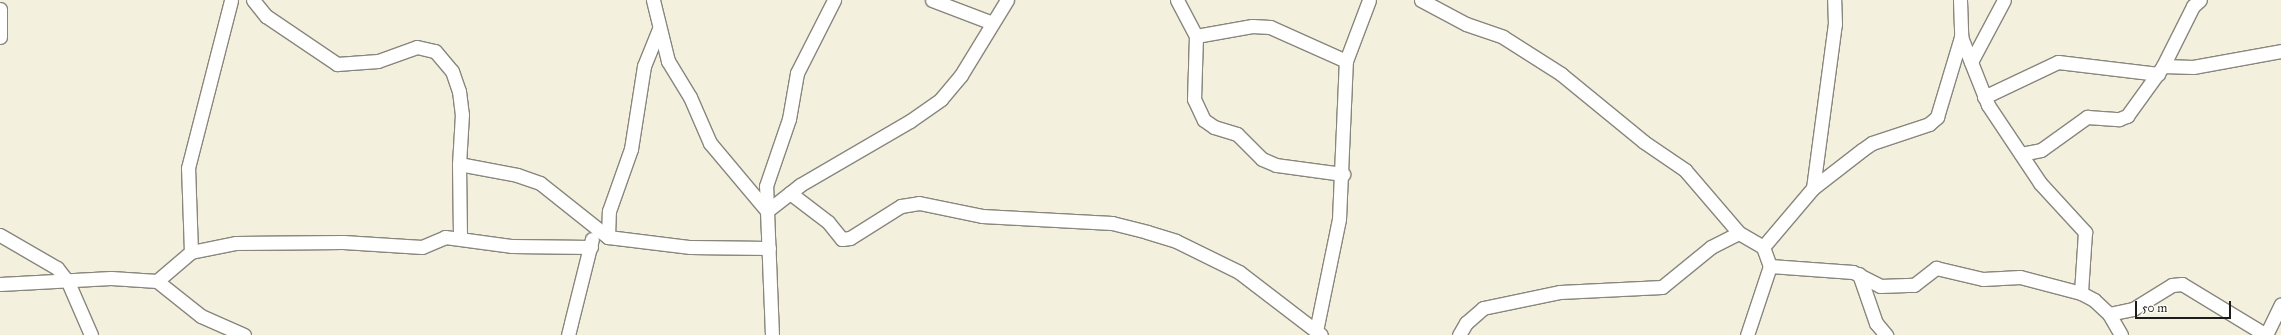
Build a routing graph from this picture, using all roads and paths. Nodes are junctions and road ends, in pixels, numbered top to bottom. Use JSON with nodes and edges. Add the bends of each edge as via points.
{"nodes":[{"id":1,"x":231,"y":0,"type":"edge"},
{"id":2,"x":253,"y":0,"type":"edge"},
{"id":3,"x":653,"y":0,"type":"edge"},
{"id":4,"x":834,"y":0,"type":"edge"},
{"id":5,"x":932,"y":0,"type":"edge"},
{"id":6,"x":1007,"y":0,"type":"edge"},
{"id":7,"x":1177,"y":0,"type":"edge"},
{"id":8,"x":1369,"y":0,"type":"edge"},
{"id":9,"x":1421,"y":0,"type":"edge"},
{"id":10,"x":1834,"y":0,"type":"edge"},
{"id":11,"x":1960,"y":0,"type":"edge"},
{"id":12,"x":2004,"y":0,"type":"edge"},
{"id":13,"x":2200,"y":0,"type":"edge"},
{"id":14,"x":0,"y":9,"type":"edge"},
{"id":15,"x":990,"y":22,"type":"junction"},
{"id":16,"x":659,"y":29,"type":"junction"},
{"id":17,"x":1196,"y":36,"type":"junction"},
{"id":18,"x":0,"y":37,"type":"edge"},
{"id":19,"x":1961,"y":37,"type":"junction"},
{"id":20,"x":2281,"y":51,"type":"edge"},
{"id":21,"x":1346,"y":61,"type":"junction"},
{"id":22,"x":1971,"y":62,"type":"junction"},
{"id":23,"x":2161,"y":70,"type":"junction"},
{"id":24,"x":1984,"y":97,"type":"junction"},
{"id":25,"x":2021,"y":154,"type":"junction"},
{"id":26,"x":459,"y":164,"type":"junction"},
{"id":27,"x":1343,"y":174,"type":"junction"},
{"id":28,"x":1813,"y":188,"type":"junction"},
{"id":29,"x":790,"y":193,"type":"junction"},
{"id":30,"x":767,"y":211,"type":"junction"},
{"id":31,"x":594,"y":230,"type":"junction"},
{"id":32,"x":1739,"y":232,"type":"junction"},
{"id":33,"x":0,"y":235,"type":"edge"},
{"id":34,"x":460,"y":238,"type":"junction"},
{"id":35,"x":608,"y":238,"type":"junction"},
{"id":36,"x":591,"y":247,"type":"junction"},
{"id":37,"x":769,"y":248,"type":"junction"},
{"id":38,"x":1763,"y":248,"type":"junction"},
{"id":39,"x":191,"y":252,"type":"junction"},
{"id":40,"x":1770,"y":266,"type":"junction"},
{"id":41,"x":1859,"y":274,"type":"junction"},
{"id":42,"x":157,"y":281,"type":"junction"},
{"id":43,"x":68,"y":282,"type":"junction"},
{"id":44,"x":0,"y":284,"type":"edge"},
{"id":45,"x":2081,"y":293,"type":"junction"},
{"id":46,"x":2281,"y":304,"type":"edge"},
{"id":47,"x":2109,"y":314,"type":"junction"},
{"id":48,"x":1318,"y":333,"type":"edge"},
{"id":49,"x":91,"y":335,"type":"edge"},
{"id":50,"x":244,"y":335,"type":"edge"},
{"id":51,"x":568,"y":335,"type":"edge"},
{"id":52,"x":772,"y":335,"type":"edge"},
{"id":53,"x":1459,"y":335,"type":"edge"},
{"id":54,"x":1747,"y":335,"type":"edge"},
{"id":55,"x":1886,"y":335,"type":"edge"},
{"id":56,"x":2121,"y":335,"type":"edge"},
{"id":57,"x":2266,"y":335,"type":"edge"}],
"edges":[{"from":1,"to":39,"type":"street","via":[[188,168]]},
{"from":2,"to":26,"type":"street","via":[[266,16],[336,64],[378,61],[417,47],[435,51],[452,71],[458,92],[462,114]]},
{"from":3,"to":16,"type":"street"},
{"from":4,"to":30,"type":"street","via":[[797,73],[789,120],[766,186]]},
{"from":5,"to":15,"type":"street"},
{"from":6,"to":15,"type":"street"},
{"from":7,"to":17,"type":"street"},
{"from":8,"to":21,"type":"street"},
{"from":9,"to":32,"type":"street","via":[[1466,24],[1503,37],[1561,74],[1644,142],[1685,170]]},
{"from":10,"to":28,"type":"street","via":[[1835,24]]},
{"from":11,"to":19,"type":"street"},
{"from":12,"to":22,"type":"street"},
{"from":13,"to":23,"type":"street","via":[[2193,6]]},
{"from":14,"to":18,"type":"street"},
{"from":15,"to":29,"type":"street","via":[[961,75],[941,99]]},
{"from":16,"to":30,"type":"street","via":[[668,61],[690,97],[710,143]]},
{"from":16,"to":35,"type":"street","via":[[644,66],[631,149],[609,211]]},
{"from":17,"to":21,"type":"street","via":[[1252,26],[1270,27],[1291,34]]},
{"from":17,"to":27,"type":"street","via":[[1194,99],[1204,120],[1214,127],[1237,134],[1262,159],[1276,165]]},
{"from":19,"to":22,"type":"street"},
{"from":19,"to":28,"type":"street","via":[[1936,116],[1929,124],[1872,143]]},
{"from":20,"to":23,"type":"street","via":[[2193,67]]},
{"from":21,"to":27,"type":"street"},
{"from":22,"to":24,"type":"street"},
{"from":23,"to":24,"type":"street","via":[[2058,62]]},
{"from":23,"to":25,"type":"street","via":[[2123,118],[2087,117],[2042,150]]},
{"from":24,"to":25,"type":"street"},
{"from":25,"to":45,"type":"street","via":[[2040,182],[2085,232]]},
{"from":26,"to":31,"type":"street","via":[[517,175],[540,183],[563,199]]},
{"from":26,"to":34,"type":"street"},
{"from":27,"to":48,"type":"street","via":[[1339,218]]},
{"from":28,"to":38,"type":"street"},
{"from":29,"to":30,"type":"street"},
{"from":29,"to":48,"type":"street","via":[[828,222],[842,239],[902,206],[919,203],[982,216],[1112,223],[1176,241],[1211,257],[1239,272]]},
{"from":30,"to":37,"type":"street"},
{"from":31,"to":35,"type":"street"},
{"from":31,"to":36,"type":"street"},
{"from":32,"to":38,"type":"street"},
{"from":32,"to":53,"type":"street","via":[[1711,247],[1662,287],[1560,292],[1483,308],[1470,318]]},
{"from":33,"to":43,"type":"street","via":[[57,268]]},
{"from":34,"to":36,"type":"street","via":[[512,246]]},
{"from":34,"to":39,"type":"street","via":[[444,237],[422,247],[344,242],[236,243]]},
{"from":35,"to":37,"type":"street","via":[[690,247]]},
{"from":36,"to":51,"type":"street"},
{"from":37,"to":52,"type":"street"},
{"from":38,"to":40,"type":"street"},
{"from":39,"to":42,"type":"street"},
{"from":40,"to":41,"type":"street"},
{"from":40,"to":54,"type":"street"},
{"from":41,"to":45,"type":"street","via":[[1880,286],[1914,285],[1936,268],[1983,279],[2020,277]]},
{"from":41,"to":55,"type":"street","via":[[1876,323]]},
{"from":42,"to":43,"type":"street","via":[[111,278]]},
{"from":42,"to":50,"type":"street","via":[[202,316]]},
{"from":43,"to":44,"type":"street"},
{"from":43,"to":49,"type":"street"},
{"from":45,"to":47,"type":"street"},
{"from":46,"to":57,"type":"street"},
{"from":47,"to":56,"type":"street"},
{"from":47,"to":57,"type":"street","via":[[2133,309],[2172,285],[2182,284]]}]}
